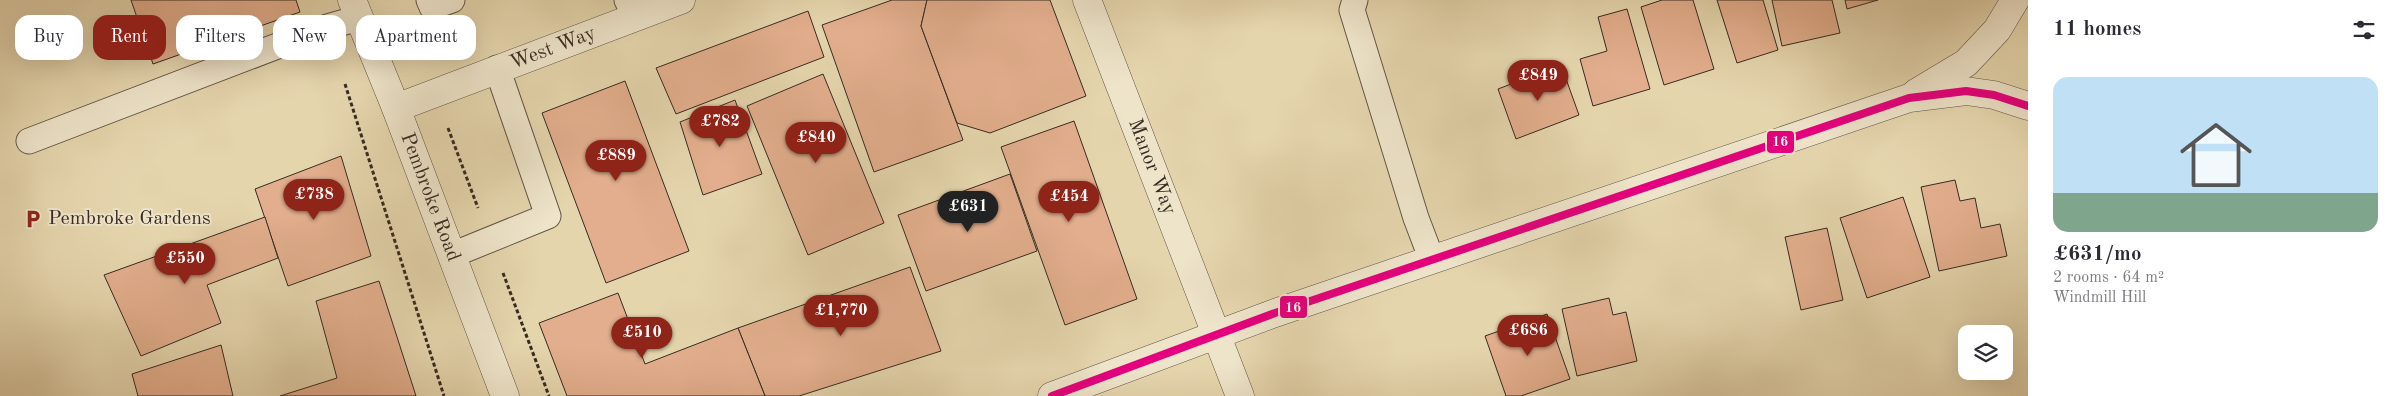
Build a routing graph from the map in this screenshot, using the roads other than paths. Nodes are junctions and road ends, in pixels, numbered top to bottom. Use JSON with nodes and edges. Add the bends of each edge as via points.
{"nodes":[{"id":1,"x":429,"y":0,"type":"edge"},
{"id":2,"x":452,"y":0,"type":"edge"},
{"id":3,"x":680,"y":0,"type":"edge"},
{"id":4,"x":1087,"y":0,"type":"edge"},
{"id":5,"x":1355,"y":0,"type":"edge"},
{"id":6,"x":2015,"y":0,"type":"edge"},
{"id":7,"x":631,"y":8,"type":"edge"},
{"id":8,"x":355,"y":9,"type":"edge"},
{"id":9,"x":497,"y":68,"type":"junction"},
{"id":10,"x":1909,"y":98,"type":"junction"},
{"id":11,"x":2028,"y":106,"type":"edge"},
{"id":12,"x":396,"y":108,"type":"junction"},
{"id":13,"x":29,"y":142,"type":"dead end"},
{"id":14,"x":452,"y":255,"type":"junction"},
{"id":15,"x":1432,"y":260,"type":"junction"},
{"id":16,"x":1217,"y":334,"type":"junction"},
{"id":17,"x":505,"y":396,"type":"edge"},
{"id":18,"x":1052,"y":396,"type":"edge"},
{"id":19,"x":1240,"y":396,"type":"edge"}],
"edges":[{"from":1,"to":2,"type":"lane","via":[[432,7]]},
{"from":3,"to":7,"type":"street","name":"West Way"},
{"from":4,"to":16,"type":"street","name":"Manor Way"},
{"from":5,"to":15,"type":"lane","via":[[1352,10]]},
{"from":6,"to":10,"type":"street","via":[[1996,30],[1966,63]]},
{"from":7,"to":9,"type":"street","name":"West Way"},
{"from":8,"to":12,"type":"street","name":"Pembroke Road"},
{"from":8,"to":13,"type":"lane","via":[[326,27]]},
{"from":9,"to":12,"type":"street","name":"West Way"},
{"from":9,"to":14,"type":"lane","via":[[548,216]]},
{"from":10,"to":11,"type":"street","via":[[1966,90]]},
{"from":10,"to":15,"type":"street"},
{"from":12,"to":14,"type":"street","name":"Pembroke Road"},
{"from":14,"to":17,"type":"street","name":"Pembroke Road"},
{"from":15,"to":16,"type":"street"},
{"from":16,"to":18,"type":"street"},
{"from":16,"to":19,"type":"street","name":"Manor Way"}]}
